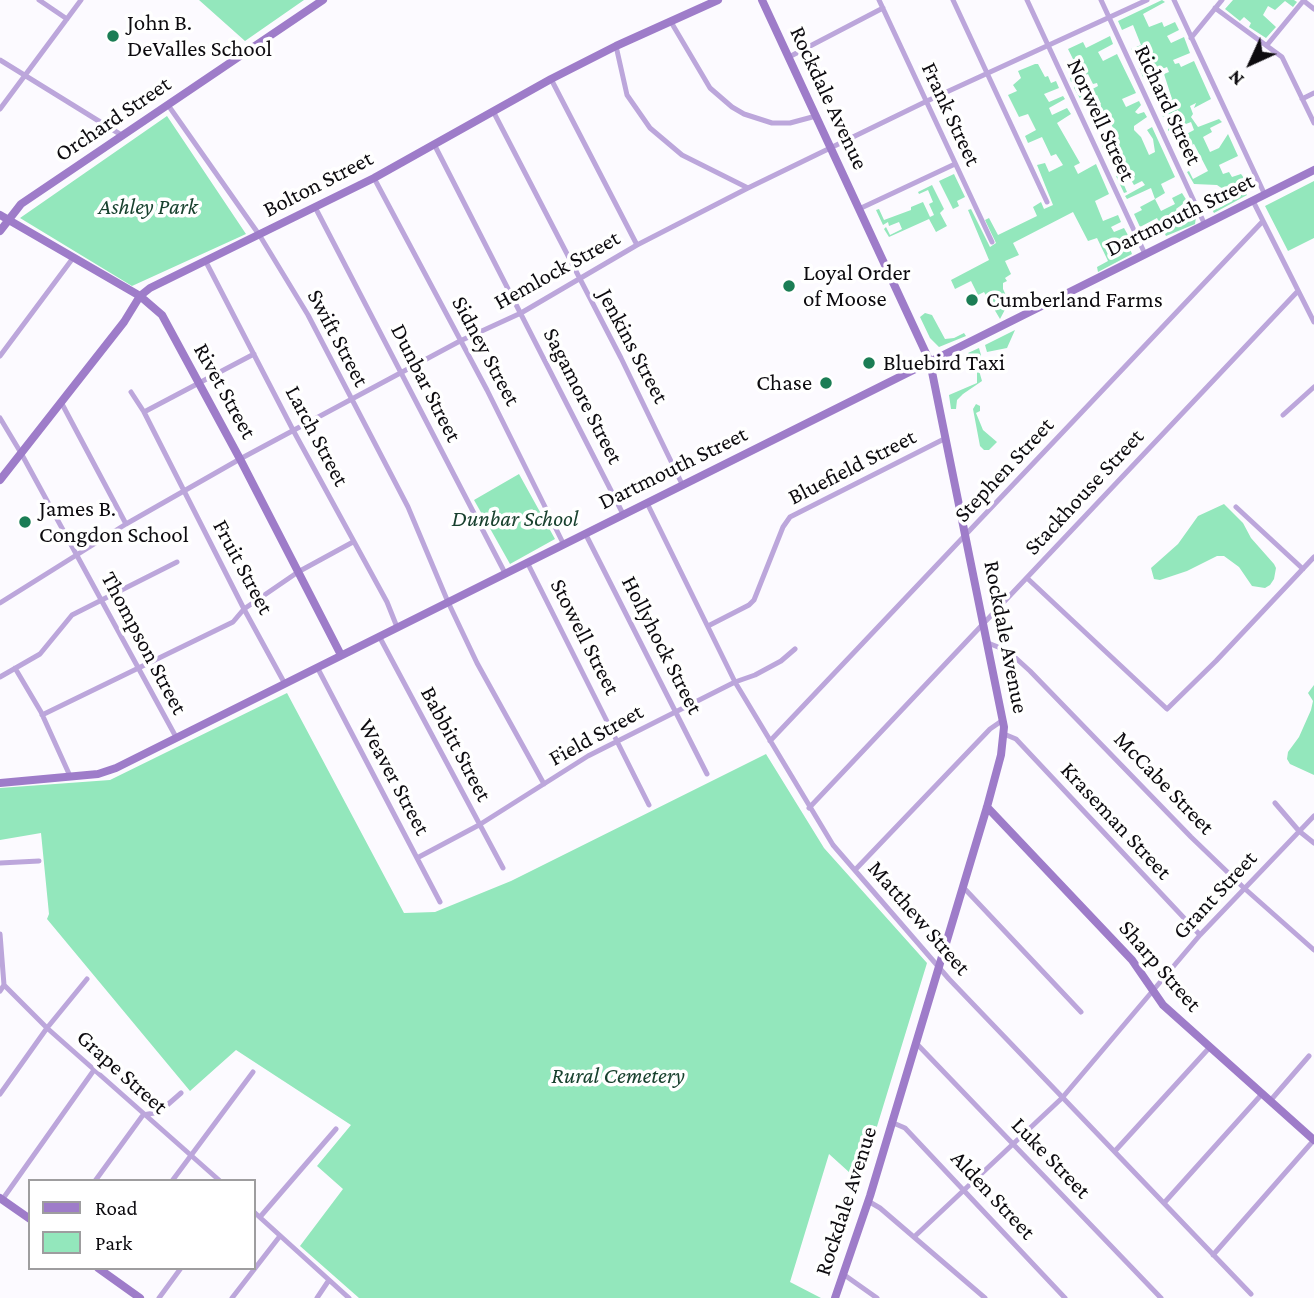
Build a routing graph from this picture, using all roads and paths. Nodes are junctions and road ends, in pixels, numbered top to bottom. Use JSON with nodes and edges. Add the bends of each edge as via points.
{"nodes":[{"id":1,"x":39,"y":0,"type":"edge"},
{"id":2,"x":81,"y":0,"type":"edge"},
{"id":3,"x":324,"y":0,"type":"edge"},
{"id":4,"x":718,"y":0,"type":"edge"},
{"id":5,"x":762,"y":0,"type":"edge"},
{"id":6,"x":879,"y":0,"type":"edge"},
{"id":7,"x":953,"y":0,"type":"edge"},
{"id":8,"x":1027,"y":0,"type":"edge"},
{"id":9,"x":1101,"y":0,"type":"edge"},
{"id":10,"x":1147,"y":0,"type":"edge"},
{"id":11,"x":1174,"y":0,"type":"edge"},
{"id":12,"x":1222,"y":0,"type":"edge"},
{"id":13,"x":1304,"y":0,"type":"edge"},
{"id":14,"x":883,"y":8,"type":"junction"},
{"id":15,"x":1215,"y":9,"type":"junction"},
{"id":16,"x":1314,"y":9,"type":"edge"},
{"id":17,"x":67,"y":19,"type":"junction"},
{"id":18,"x":1109,"y":19,"type":"junction"},
{"id":19,"x":671,"y":22,"type":"junction"},
{"id":20,"x":1191,"y":38,"type":"junction"},
{"id":21,"x":1267,"y":45,"type":"junction"},
{"id":22,"x":616,"y":46,"type":"junction"},
{"id":23,"x":1048,"y":47,"type":"junction"},
{"id":24,"x":789,"y":57,"type":"junction"},
{"id":25,"x":0,"y":60,"type":"edge"},
{"id":26,"x":988,"y":73,"type":"junction"},
{"id":27,"x":25,"y":76,"type":"junction"},
{"id":28,"x":551,"y":79,"type":"junction"},
{"id":29,"x":1314,"y":93,"type":"edge"},
{"id":30,"x":1302,"y":99,"type":"junction"},
{"id":31,"x":927,"y":101,"type":"junction"},
{"id":32,"x":168,"y":106,"type":"junction"},
{"id":33,"x":0,"y":109,"type":"edge"},
{"id":34,"x":492,"y":111,"type":"junction"},
{"id":35,"x":816,"y":116,"type":"junction"},
{"id":36,"x":1314,"y":123,"type":"edge"},
{"id":37,"x":123,"y":136,"type":"junction"},
{"id":38,"x":434,"y":144,"type":"junction"},
{"id":39,"x":830,"y":148,"type":"junction"},
{"id":40,"x":955,"y":163,"type":"junction"},
{"id":41,"x":1314,"y":170,"type":"edge"},
{"id":42,"x":374,"y":178,"type":"junction"},
{"id":43,"x":748,"y":188,"type":"junction"},
{"id":44,"x":1265,"y":195,"type":"junction"},
{"id":45,"x":1253,"y":201,"type":"junction"},
{"id":46,"x":1047,"y":202,"type":"dead end"},
{"id":47,"x":316,"y":209,"type":"junction"},
{"id":48,"x":859,"y":209,"type":"junction"},
{"id":49,"x":0,"y":215,"type":"edge"},
{"id":50,"x":8,"y":220,"type":"junction"},
{"id":51,"x":1262,"y":221,"type":"junction"},
{"id":52,"x":1205,"y":225,"type":"junction"},
{"id":53,"x":0,"y":231,"type":"edge"},
{"id":54,"x":260,"y":236,"type":"junction"},
{"id":55,"x":992,"y":242,"type":"dead end"},
{"id":56,"x":637,"y":245,"type":"junction"},
{"id":57,"x":1145,"y":254,"type":"junction"},
{"id":58,"x":73,"y":258,"type":"junction"},
{"id":59,"x":206,"y":262,"type":"junction"},
{"id":60,"x":579,"y":280,"type":"junction"},
{"id":61,"x":1297,"y":292,"type":"junction"},
{"id":62,"x":140,"y":296,"type":"junction"},
{"id":63,"x":521,"y":313,"type":"junction"},
{"id":64,"x":1314,"y":322,"type":"edge"},
{"id":65,"x":460,"y":341,"type":"junction"},
{"id":66,"x":254,"y":354,"type":"junction"},
{"id":67,"x":0,"y":356,"type":"edge"},
{"id":68,"x":930,"y":362,"type":"junction"},
{"id":69,"x":402,"y":373,"type":"junction"},
{"id":70,"x":199,"y":383,"type":"junction"},
{"id":71,"x":1314,"y":387,"type":"edge"},
{"id":72,"x":131,"y":392,"type":"dead end"},
{"id":73,"x":351,"y":400,"type":"junction"},
{"id":74,"x":61,"y":402,"type":"junction"},
{"id":75,"x":144,"y":412,"type":"junction"},
{"id":76,"x":1283,"y":415,"type":"dead end"},
{"id":77,"x":0,"y":418,"type":"edge"},
{"id":78,"x":293,"y":430,"type":"junction"},
{"id":79,"x":946,"y":438,"type":"junction"},
{"id":80,"x":21,"y":453,"type":"junction"},
{"id":81,"x":240,"y":459,"type":"junction"},
{"id":82,"x":0,"y":480,"type":"edge"},
{"id":83,"x":684,"y":486,"type":"junction"},
{"id":84,"x":184,"y":491,"type":"junction"},
{"id":85,"x":647,"y":503,"type":"junction"},
{"id":86,"x":1236,"y":507,"type":"dead end"},
{"id":87,"x":623,"y":514,"type":"junction"},
{"id":88,"x":126,"y":524,"type":"junction"},
{"id":89,"x":584,"y":532,"type":"junction"},
{"id":90,"x":966,"y":536,"type":"junction"},
{"id":91,"x":353,"y":542,"type":"junction"},
{"id":92,"x":563,"y":543,"type":"junction"},
{"id":93,"x":78,"y":556,"type":"junction"},
{"id":94,"x":1314,"y":557,"type":"edge"},
{"id":95,"x":177,"y":562,"type":"dead end"},
{"id":96,"x":527,"y":562,"type":"junction"},
{"id":97,"x":1303,"y":569,"type":"junction"},
{"id":98,"x":298,"y":572,"type":"junction"},
{"id":99,"x":505,"y":573,"type":"junction"},
{"id":100,"x":1027,"y":578,"type":"junction"},
{"id":101,"x":102,"y":601,"type":"junction"},
{"id":102,"x":448,"y":602,"type":"junction"},
{"id":103,"x":0,"y":603,"type":"edge"},
{"id":104,"x":244,"y":609,"type":"junction"},
{"id":105,"x":984,"y":623,"type":"junction"},
{"id":106,"x":708,"y":626,"type":"junction"},
{"id":107,"x":397,"y":627,"type":"junction"},
{"id":108,"x":378,"y":636,"type":"junction"},
{"id":109,"x":988,"y":643,"type":"junction"},
{"id":110,"x":795,"y":649,"type":"dead end"},
{"id":111,"x":341,"y":655,"type":"junction"},
{"id":112,"x":139,"y":666,"type":"junction"},
{"id":113,"x":317,"y":667,"type":"junction"},
{"id":114,"x":15,"y":668,"type":"junction"},
{"id":115,"x":0,"y":677,"type":"edge"},
{"id":116,"x":735,"y":682,"type":"junction"},
{"id":117,"x":285,"y":684,"type":"junction"},
{"id":118,"x":677,"y":711,"type":"junction"},
{"id":119,"x":42,"y":715,"type":"junction"},
{"id":120,"x":1003,"y":720,"type":"junction"},
{"id":121,"x":1004,"y":734,"type":"junction"},
{"id":122,"x":176,"y":737,"type":"junction"},
{"id":123,"x":618,"y":740,"type":"junction"},
{"id":124,"x":770,"y":741,"type":"junction"},
{"id":125,"x":707,"y":774,"type":"dead end"},
{"id":126,"x":70,"y":776,"type":"junction"},
{"id":127,"x":0,"y":783,"type":"edge"},
{"id":128,"x":544,"y":784,"type":"junction"},
{"id":129,"x":1275,"y":803,"type":"dead end"},
{"id":130,"x":649,"y":805,"type":"dead end"},
{"id":131,"x":987,"y":807,"type":"junction"},
{"id":132,"x":809,"y":808,"type":"junction"},
{"id":133,"x":1314,"y":816,"type":"edge"},
{"id":134,"x":479,"y":825,"type":"junction"},
{"id":135,"x":1299,"y":831,"type":"junction"},
{"id":136,"x":1314,"y":843,"type":"edge"},
{"id":137,"x":417,"y":859,"type":"junction"},
{"id":138,"x":39,"y":861,"type":"dead end"},
{"id":139,"x":0,"y":863,"type":"edge"},
{"id":140,"x":503,"y":868,"type":"dead end"},
{"id":141,"x":855,"y":870,"type":"junction"},
{"id":142,"x":962,"y":887,"type":"junction"},
{"id":143,"x":1244,"y":888,"type":"junction"},
{"id":144,"x":440,"y":902,"type":"dead end"},
{"id":145,"x":0,"y":934,"type":"edge"},
{"id":146,"x":1200,"y":935,"type":"junction"},
{"id":147,"x":0,"y":942,"type":"edge"},
{"id":148,"x":1314,"y":950,"type":"edge"},
{"id":149,"x":938,"y":966,"type":"junction"},
{"id":150,"x":87,"y":979,"type":"dead end"},
{"id":151,"x":2,"y":988,"type":"edge"},
{"id":152,"x":1153,"y":992,"type":"junction"},
{"id":153,"x":1081,"y":1012,"type":"dead end"},
{"id":154,"x":47,"y":1028,"type":"junction"},
{"id":155,"x":916,"y":1042,"type":"junction"},
{"id":156,"x":1210,"y":1047,"type":"junction"},
{"id":157,"x":1309,"y":1056,"type":"dead end"},
{"id":158,"x":94,"y":1070,"type":"junction"},
{"id":159,"x":253,"y":1072,"type":"dead end"},
{"id":160,"x":181,"y":1093,"type":"dead end"},
{"id":161,"x":0,"y":1094,"type":"edge"},
{"id":162,"x":1262,"y":1094,"type":"junction"},
{"id":163,"x":1062,"y":1098,"type":"junction"},
{"id":164,"x":1270,"y":1101,"type":"junction"},
{"id":165,"x":143,"y":1115,"type":"junction"},
{"id":166,"x":891,"y":1122,"type":"junction"},
{"id":167,"x":336,"y":1129,"type":"dead end"},
{"id":168,"x":1314,"y":1140,"type":"edge"},
{"id":169,"x":1013,"y":1144,"type":"junction"},
{"id":170,"x":1115,"y":1152,"type":"junction"},
{"id":171,"x":191,"y":1155,"type":"junction"},
{"id":172,"x":95,"y":1179,"type":"edge"},
{"id":173,"x":173,"y":1179,"type":"edge"},
{"id":174,"x":218,"y":1179,"type":"edge"},
{"id":175,"x":964,"y":1188,"type":"junction"},
{"id":176,"x":1,"y":1200,"type":"edge"},
{"id":177,"x":868,"y":1201,"type":"junction"},
{"id":178,"x":1164,"y":1203,"type":"junction"},
{"id":179,"x":256,"y":1214,"type":"edge"},
{"id":180,"x":260,"y":1217,"type":"junction"},
{"id":181,"x":28,"y":1218,"type":"edge"},
{"id":182,"x":280,"y":1236,"type":"junction"},
{"id":183,"x":914,"y":1237,"type":"junction"},
{"id":184,"x":1213,"y":1255,"type":"junction"},
{"id":185,"x":256,"y":1267,"type":"edge"},
{"id":186,"x":103,"y":1270,"type":"edge"},
{"id":187,"x":180,"y":1270,"type":"edge"},
{"id":188,"x":254,"y":1270,"type":"edge"},
{"id":189,"x":843,"y":1275,"type":"junction"},
{"id":190,"x":329,"y":1280,"type":"junction"},
{"id":191,"x":1251,"y":1294,"type":"dead end"},
{"id":192,"x":140,"y":1298,"type":"edge"},
{"id":193,"x":159,"y":1298,"type":"edge"},
{"id":194,"x":232,"y":1298,"type":"edge"},
{"id":195,"x":317,"y":1298,"type":"edge"},
{"id":196,"x":349,"y":1298,"type":"edge"},
{"id":197,"x":835,"y":1298,"type":"edge"},
{"id":198,"x":877,"y":1298,"type":"edge"},
{"id":199,"x":985,"y":1298,"type":"edge"},
{"id":200,"x":1065,"y":1298,"type":"edge"},
{"id":201,"x":1161,"y":1298,"type":"edge"}],
"edges":[{"from":1,"to":17,"type":"street"},
{"from":2,"to":17,"type":"street"},
{"from":3,"to":32,"type":"main road","name":"Orchard Street"},
{"from":4,"to":19,"type":"main road","name":"Bolton Street"},
{"from":5,"to":24,"type":"main road","name":"Rockdale Avenue"},
{"from":6,"to":14,"type":"street","name":"Frank Street"},
{"from":7,"to":26,"type":"street"},
{"from":8,"to":23,"type":"street","name":"Norwell Street"},
{"from":9,"to":18,"type":"street","name":"Richard Street"},
{"from":10,"to":18,"type":"street","name":"Hemlock Street"},
{"from":11,"to":20,"type":"street"},
{"from":12,"to":15,"type":"street"},
{"from":13,"to":16,"type":"street"},
{"from":13,"to":21,"type":"street"},
{"from":14,"to":24,"type":"street"},
{"from":14,"to":31,"type":"street","name":"Frank Street"},
{"from":15,"to":20,"type":"street"},
{"from":15,"to":21,"type":"street"},
{"from":17,"to":27,"type":"street"},
{"from":18,"to":23,"type":"street","name":"Hemlock Street"},
{"from":18,"to":52,"type":"street","name":"Richard Street"},
{"from":19,"to":22,"type":"main road","name":"Bolton Street"},
{"from":19,"to":35,"type":"street","via":[[710,88],[732,107],[772,123]]},
{"from":20,"to":44,"type":"street"},
{"from":21,"to":30,"type":"street","via":[[1282,57]]},
{"from":22,"to":28,"type":"main road","name":"Bolton Street"},
{"from":22,"to":43,"type":"street","via":[[627,95],[650,128],[682,155]]},
{"from":23,"to":26,"type":"street","name":"Hemlock Street"},
{"from":23,"to":57,"type":"street","name":"Norwell Street"},
{"from":24,"to":35,"type":"main road","name":"Rockdale Avenue"},
{"from":25,"to":27,"type":"street"},
{"from":26,"to":31,"type":"street","name":"Hemlock Street"},
{"from":26,"to":46,"type":"street"},
{"from":27,"to":33,"type":"street"},
{"from":27,"to":37,"type":"street"},
{"from":28,"to":34,"type":"main road","name":"Bolton Street"},
{"from":28,"to":56,"type":"street"},
{"from":29,"to":30,"type":"street"},
{"from":30,"to":36,"type":"street"},
{"from":31,"to":39,"type":"street","name":"Hemlock Street"},
{"from":31,"to":40,"type":"street","name":"Frank Street"},
{"from":32,"to":37,"type":"main road","name":"Orchard Street"},
{"from":32,"to":54,"type":"street","name":"Swift Street"},
{"from":34,"to":38,"type":"main road","name":"Bolton Street"},
{"from":34,"to":60,"type":"street","name":"Jenkins Street"},
{"from":35,"to":39,"type":"main road","name":"Rockdale Avenue"},
{"from":37,"to":50,"type":"main road","name":"Orchard Street","via":[[21,204]]},
{"from":38,"to":42,"type":"main road","name":"Bolton Street"},
{"from":38,"to":63,"type":"street","name":"Sagamore Street"},
{"from":39,"to":43,"type":"street","name":"Hemlock Street"},
{"from":39,"to":48,"type":"main road","name":"Rockdale Avenue"},
{"from":40,"to":48,"type":"street"},
{"from":40,"to":55,"type":"street","name":"Frank Street"},
{"from":41,"to":44,"type":"main road","name":"Dartmouth Street"},
{"from":42,"to":47,"type":"main road","name":"Bolton Street"},
{"from":42,"to":65,"type":"street","name":"Sidney Street"},
{"from":43,"to":56,"type":"street","name":"Hemlock Street"},
{"from":44,"to":45,"type":"main road","name":"Dartmouth Street"},
{"from":45,"to":51,"type":"street"},
{"from":45,"to":52,"type":"main road","name":"Dartmouth Street"},
{"from":47,"to":54,"type":"main road","name":"Bolton Street"},
{"from":47,"to":69,"type":"street","name":"Dunbar Street"},
{"from":48,"to":68,"type":"main road","name":"Rockdale Avenue"},
{"from":49,"to":50,"type":"main road","name":"Rivet Street"},
{"from":50,"to":53,"type":"main road","name":"Orchard Street"},
{"from":50,"to":58,"type":"main road","name":"Rivet Street"},
{"from":51,"to":61,"type":"street"},
{"from":51,"to":90,"type":"street","name":"Stephen Street"},
{"from":52,"to":57,"type":"main road","name":"Dartmouth Street"},
{"from":54,"to":59,"type":"main road","name":"Bolton Street"},
{"from":54,"to":73,"type":"street","name":"Swift Street","via":[[308,315]]},
{"from":56,"to":60,"type":"street","name":"Hemlock Street"},
{"from":57,"to":68,"type":"main road","name":"Dartmouth Street"},
{"from":58,"to":62,"type":"main road","name":"Rivet Street"},
{"from":58,"to":67,"type":"street"},
{"from":59,"to":62,"type":"main road","name":"Bolton Street"},
{"from":59,"to":66,"type":"street","name":"Larch Street"},
{"from":60,"to":63,"type":"street","name":"Hemlock Street"},
{"from":60,"to":83,"type":"street","name":"Jenkins Street"},
{"from":61,"to":64,"type":"street"},
{"from":61,"to":100,"type":"street","name":"Stackhouse Street"},
{"from":62,"to":70,"type":"main road","name":"Rivet Street","via":[[162,315]]},
{"from":62,"to":74,"type":"main road","name":"Bolton Street"},
{"from":63,"to":65,"type":"street","name":"Hemlock Street"},
{"from":63,"to":87,"type":"street","name":"Sagamore Street"},
{"from":65,"to":69,"type":"street","name":"Hemlock Street"},
{"from":65,"to":92,"type":"street","name":"Sidney Street"},
{"from":66,"to":70,"type":"street"},
{"from":66,"to":78,"type":"street","name":"Larch Street"},
{"from":68,"to":79,"type":"main road","name":"Rockdale Avenue"},
{"from":68,"to":83,"type":"main road","name":"Dartmouth Street"},
{"from":69,"to":73,"type":"street","name":"Hemlock Street"},
{"from":69,"to":99,"type":"street","name":"Dunbar Street"},
{"from":70,"to":75,"type":"street"},
{"from":70,"to":81,"type":"main road","name":"Rivet Street"},
{"from":71,"to":76,"type":"street"},
{"from":72,"to":75,"type":"street","name":"Fruit Street"},
{"from":73,"to":78,"type":"street","name":"Hemlock Street"},
{"from":73,"to":102,"type":"street","name":"Swift Street","via":[[408,508]]},
{"from":74,"to":80,"type":"main road","name":"Bolton Street"},
{"from":74,"to":88,"type":"street"},
{"from":75,"to":84,"type":"street","name":"Fruit Street"},
{"from":77,"to":80,"type":"street","name":"Thompson Street"},
{"from":78,"to":81,"type":"street","name":"Hemlock Street"},
{"from":78,"to":91,"type":"street","name":"Larch Street"},
{"from":79,"to":90,"type":"main road","name":"Rockdale Avenue"},
{"from":79,"to":106,"type":"street","name":"Bluefield Street","via":[[790,517],[754,600]]},
{"from":80,"to":82,"type":"main road","name":"Bolton Street"},
{"from":80,"to":93,"type":"street","name":"Thompson Street"},
{"from":81,"to":84,"type":"street","name":"Hemlock Street"},
{"from":81,"to":98,"type":"main road","name":"Rivet Street"},
{"from":83,"to":85,"type":"main road","name":"Dartmouth Street"},
{"from":84,"to":88,"type":"street","name":"Hemlock Street"},
{"from":84,"to":104,"type":"street","name":"Fruit Street"},
{"from":85,"to":87,"type":"main road","name":"Dartmouth Street"},
{"from":85,"to":106,"type":"street","name":"Matthew Street"},
{"from":86,"to":97,"type":"street"},
{"from":87,"to":89,"type":"main road","name":"Dartmouth Street"},
{"from":88,"to":93,"type":"street","name":"Hemlock Street"},
{"from":89,"to":92,"type":"main road","name":"Dartmouth Street"},
{"from":89,"to":118,"type":"street","name":"Hollyhock Street"},
{"from":90,"to":105,"type":"main road","name":"Rockdale Avenue"},
{"from":90,"to":124,"type":"street","name":"Stephen Street"},
{"from":91,"to":98,"type":"street"},
{"from":91,"to":107,"type":"street","name":"Larch Street"},
{"from":92,"to":96,"type":"main road","name":"Dartmouth Street"},
{"from":93,"to":101,"type":"street","name":"Thompson Street"},
{"from":93,"to":103,"type":"street","name":"Hemlock Street"},
{"from":94,"to":97,"type":"street"},
{"from":95,"to":101,"type":"street"},
{"from":96,"to":99,"type":"main road","name":"Dartmouth Street"},
{"from":96,"to":123,"type":"street","name":"Stowell Street"},
{"from":97,"to":100,"type":"street","via":[[1167,709]]},
{"from":98,"to":104,"type":"street"},
{"from":98,"to":111,"type":"main road","name":"Rivet Street"},
{"from":99,"to":102,"type":"main road","name":"Dartmouth Street"},
{"from":100,"to":105,"type":"street","name":"Stackhouse Street"},
{"from":101,"to":112,"type":"street","name":"Thompson Street"},
{"from":101,"to":114,"type":"street","via":[[72,615],[40,654]]},
{"from":102,"to":107,"type":"main road","name":"Dartmouth Street"},
{"from":102,"to":128,"type":"street","name":"Swift Street"},
{"from":104,"to":112,"type":"street","via":[[233,622]]},
{"from":104,"to":117,"type":"street","name":"Fruit Street"},
{"from":105,"to":109,"type":"main road","name":"Rockdale Avenue"},
{"from":105,"to":132,"type":"street","name":"Stackhouse Street"},
{"from":106,"to":116,"type":"street","name":"Matthew Street"},
{"from":107,"to":108,"type":"main road","name":"Dartmouth Street"},
{"from":108,"to":111,"type":"main road","name":"Dartmouth Street"},
{"from":108,"to":134,"type":"street","name":"Babbitt Street"},
{"from":109,"to":120,"type":"main road","name":"Rockdale Avenue"},
{"from":109,"to":143,"type":"street","name":"McCabe Street","via":[[1008,651],[1030,671]]},
{"from":110,"to":116,"type":"street","name":"Field Street","via":[[781,661]]},
{"from":111,"to":113,"type":"main road","name":"Dartmouth Street"},
{"from":112,"to":119,"type":"street"},
{"from":112,"to":122,"type":"street","name":"Thompson Street"},
{"from":113,"to":117,"type":"main road","name":"Dartmouth Street"},
{"from":113,"to":137,"type":"street","name":"Weaver Street"},
{"from":114,"to":115,"type":"street"},
{"from":114,"to":119,"type":"street"},
{"from":116,"to":118,"type":"street","name":"Field Street"},
{"from":116,"to":124,"type":"street","name":"Matthew Street"},
{"from":117,"to":122,"type":"main road","name":"Dartmouth Street"},
{"from":118,"to":123,"type":"street","name":"Field Street"},
{"from":118,"to":125,"type":"street","name":"Hollyhock Street"},
{"from":119,"to":126,"type":"street"},
{"from":120,"to":121,"type":"main road","name":"Rockdale Avenue"},
{"from":120,"to":141,"type":"street"},
{"from":121,"to":131,"type":"main road","name":"Rockdale Avenue"},
{"from":121,"to":146,"type":"street","name":"Kraseman Street","via":[[1016,739]]},
{"from":122,"to":126,"type":"main road","name":"Dartmouth Street","via":[[116,768]]},
{"from":123,"to":128,"type":"street","name":"Field Street"},
{"from":123,"to":130,"type":"street","name":"Stowell Street"},
{"from":124,"to":132,"type":"street","name":"Matthew Street"},
{"from":126,"to":127,"type":"main road","name":"Dartmouth Street"},
{"from":128,"to":134,"type":"street","name":"Field Street"},
{"from":129,"to":135,"type":"street"},
{"from":131,"to":142,"type":"main road","name":"Rockdale Avenue"},
{"from":131,"to":152,"type":"main road","name":"Sharp Street","via":[[1132,960]]},
{"from":132,"to":141,"type":"street","name":"Matthew Street"},
{"from":133,"to":135,"type":"street","name":"Grant Street"},
{"from":134,"to":137,"type":"street","name":"Field Street"},
{"from":134,"to":140,"type":"street","name":"Babbitt Street"},
{"from":135,"to":136,"type":"street"},
{"from":135,"to":143,"type":"street","name":"Grant Street"},
{"from":137,"to":144,"type":"street","name":"Weaver Street"},
{"from":138,"to":139,"type":"street"},
{"from":141,"to":149,"type":"street","name":"Matthew Street"},
{"from":142,"to":149,"type":"main road","name":"Rockdale Avenue"},
{"from":142,"to":153,"type":"street"},
{"from":143,"to":146,"type":"street","name":"Grant Street"},
{"from":143,"to":148,"type":"street","name":"McCabe Street"},
{"from":145,"to":147,"type":"street"},
{"from":146,"to":152,"type":"street","name":"Grant Street"},
{"from":147,"to":151,"type":"street"},
{"from":149,"to":155,"type":"main road","name":"Rockdale Avenue"},
{"from":149,"to":163,"type":"street","name":"Matthew Street"},
{"from":150,"to":154,"type":"street"},
{"from":151,"to":154,"type":"street","name":"Grape Street"},
{"from":152,"to":156,"type":"main road","name":"Sharp Street"},
{"from":152,"to":163,"type":"street","name":"Grant Street"},
{"from":154,"to":158,"type":"street","name":"Grape Street"},
{"from":154,"to":161,"type":"street"},
{"from":155,"to":166,"type":"main road","name":"Rockdale Avenue"},
{"from":155,"to":169,"type":"street","name":"Luke Street"},
{"from":156,"to":162,"type":"main road","name":"Sharp Street"},
{"from":156,"to":170,"type":"street"},
{"from":157,"to":164,"type":"street"},
{"from":158,"to":165,"type":"street","name":"Grape Street"},
{"from":158,"to":176,"type":"street"},
{"from":159,"to":171,"type":"street"},
{"from":160,"to":165,"type":"street","via":[[165,1107]]},
{"from":162,"to":164,"type":"main road","name":"Sharp Street"},
{"from":162,"to":178,"type":"street"},
{"from":163,"to":169,"type":"street","name":"Grant Street"},
{"from":163,"to":170,"type":"street","name":"Matthew Street"},
{"from":164,"to":168,"type":"main road","name":"Sharp Street"},
{"from":165,"to":171,"type":"street","name":"Grape Street"},
{"from":165,"to":172,"type":"street"},
{"from":166,"to":175,"type":"street","name":"Alden Street","via":[[905,1128]]},
{"from":166,"to":177,"type":"main road","name":"Rockdale Avenue"},
{"from":167,"to":180,"type":"street"},
{"from":168,"to":184,"type":"street"},
{"from":169,"to":175,"type":"street","name":"Grant Street"},
{"from":169,"to":201,"type":"street","name":"Luke Street"},
{"from":170,"to":178,"type":"street","name":"Matthew Street"},
{"from":171,"to":173,"type":"street"},
{"from":171,"to":174,"type":"street","name":"Grape Street"},
{"from":175,"to":183,"type":"street","name":"Grant Street"},
{"from":175,"to":200,"type":"street","name":"Alden Street"},
{"from":176,"to":181,"type":"main road"},
{"from":177,"to":183,"type":"street"},
{"from":177,"to":189,"type":"main road","name":"Rockdale Avenue"},
{"from":178,"to":184,"type":"street","name":"Matthew Street"},
{"from":179,"to":180,"type":"street"},
{"from":180,"to":182,"type":"street"},
{"from":182,"to":185,"type":"street"},
{"from":182,"to":190,"type":"street"},
{"from":183,"to":199,"type":"street"},
{"from":184,"to":191,"type":"street","name":"Matthew Street"},
{"from":186,"to":192,"type":"main road"},
{"from":187,"to":193,"type":"street"},
{"from":188,"to":194,"type":"street"},
{"from":189,"to":197,"type":"main road","name":"Rockdale Avenue"},
{"from":189,"to":198,"type":"street"},
{"from":190,"to":195,"type":"street"},
{"from":190,"to":196,"type":"street"}]}
